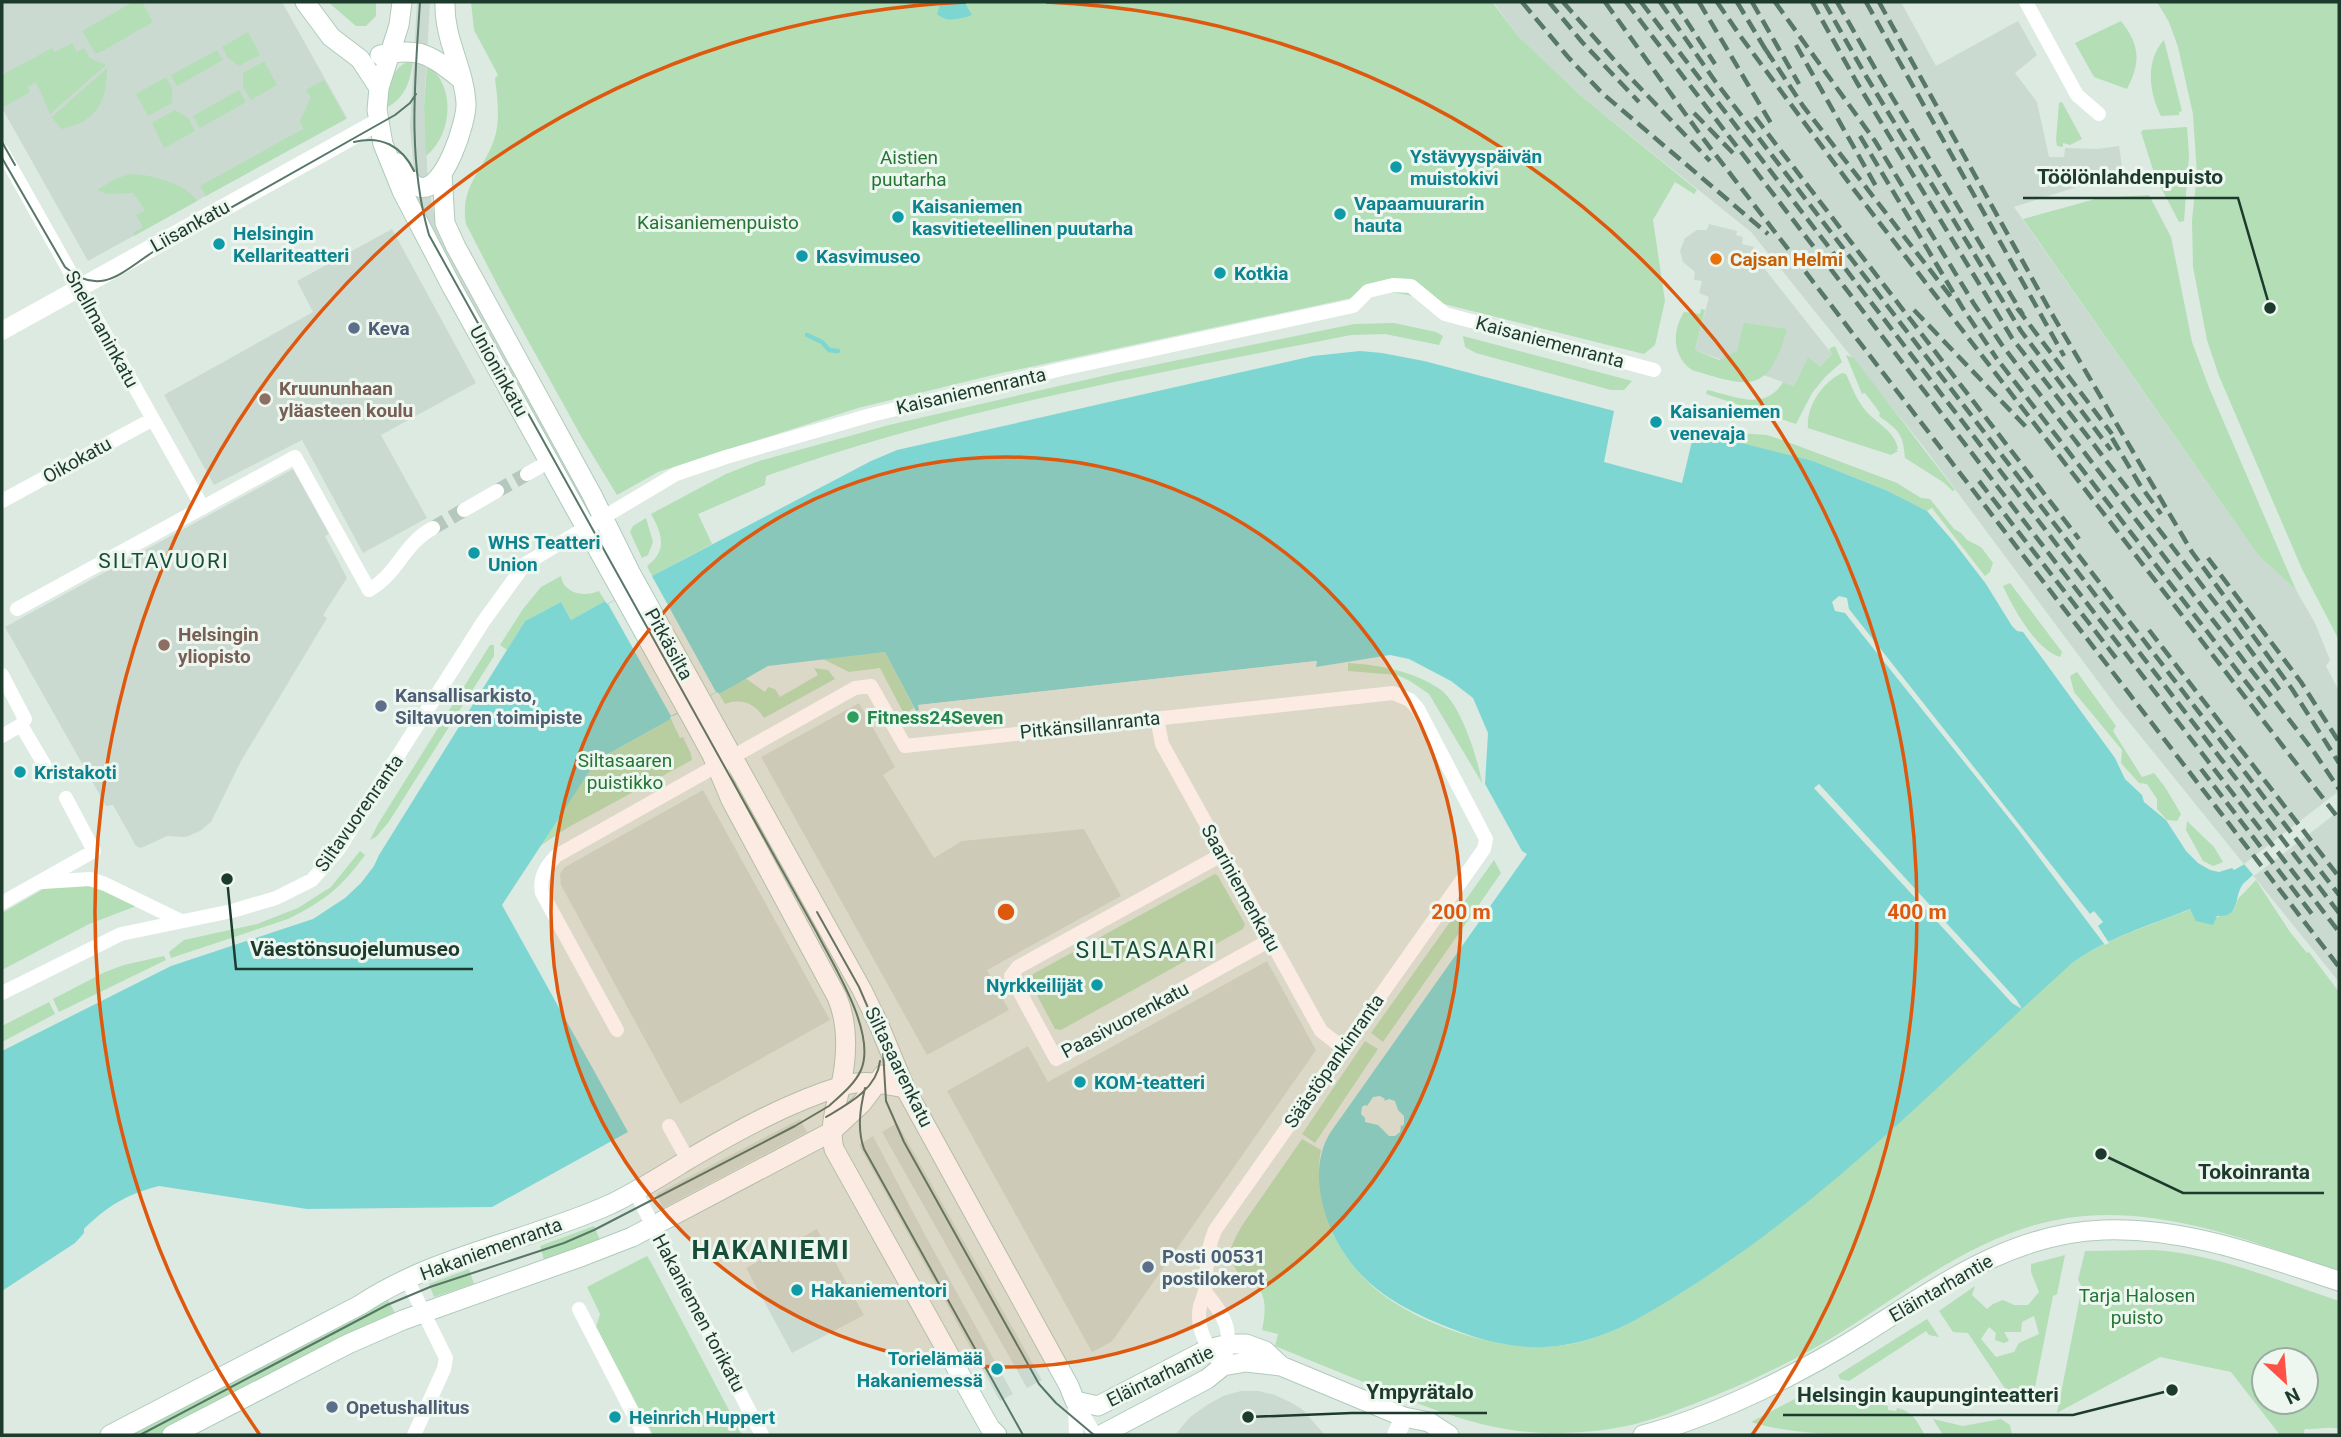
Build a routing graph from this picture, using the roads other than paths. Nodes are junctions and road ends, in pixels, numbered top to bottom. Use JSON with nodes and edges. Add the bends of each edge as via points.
{"nodes":[{"id":1,"x":305,"y":2,"type":"edge"},
{"id":2,"x":402,"y":2,"type":"edge"},
{"id":3,"x":445,"y":2,"type":"edge"},
{"id":4,"x":2026,"y":2,"type":"edge"},
{"id":5,"x":390,"y":53,"type":"junction"},
{"id":6,"x":360,"y":59,"type":"junction"},
{"id":7,"x":461,"y":79,"type":"junction"},
{"id":8,"x":379,"y":89,"type":"junction"},
{"id":9,"x":2099,"y":114,"type":"dead end"},
{"id":10,"x":378,"y":122,"type":"junction"},
{"id":11,"x":383,"y":144,"type":"junction"},
{"id":12,"x":2,"y":150,"type":"edge"},
{"id":13,"x":442,"y":173,"type":"junction"},
{"id":14,"x":79,"y":288,"type":"junction"},
{"id":15,"x":2,"y":331,"type":"edge"},
{"id":16,"x":1654,"y":370,"type":"dead end"},
{"id":17,"x":153,"y":419,"type":"junction"},
{"id":18,"x":550,"y":461,"type":"junction"},
{"id":19,"x":527,"y":474,"type":"tunnel mouth"},
{"id":20,"x":497,"y":491,"type":"tunnel mouth"},
{"id":21,"x":2,"y":501,"type":"edge"},
{"id":22,"x":203,"y":508,"type":"junction"},
{"id":23,"x":464,"y":510,"type":"tunnel mouth"},
{"id":24,"x":595,"y":522,"type":"junction"},
{"id":25,"x":433,"y":528,"type":"tunnel mouth"},
{"id":26,"x":631,"y":591,"type":"joint"},
{"id":27,"x":17,"y":609,"type":"dead end"},
{"id":28,"x":2,"y":676,"type":"edge"},
{"id":29,"x":693,"y":704,"type":"joint"},
{"id":30,"x":1157,"y":718,"type":"junction"},
{"id":31,"x":21,"y":725,"type":"junction"},
{"id":32,"x":2,"y":736,"type":"edge"},
{"id":33,"x":724,"y":761,"type":"junction"},
{"id":34,"x":51,"y":776,"type":"dead end"},
{"id":35,"x":66,"y":798,"type":"dead end"},
{"id":36,"x":1486,"y":839,"type":"joint"},
{"id":37,"x":1223,"y":855,"type":"junction"},
{"id":38,"x":38,"y":882,"type":"junction"},
{"id":39,"x":2,"y":903,"type":"edge"},
{"id":40,"x":181,"y":921,"type":"junction"},
{"id":41,"x":1270,"y":940,"type":"junction"},
{"id":42,"x":2,"y":993,"type":"edge"},
{"id":43,"x":617,"y":1030,"type":"dead end"},
{"id":44,"x":1343,"y":1048,"type":"junction"},
{"id":45,"x":891,"y":1055,"type":"junction"},
{"id":46,"x":878,"y":1083,"type":"junction"},
{"id":47,"x":841,"y":1086,"type":"junction"},
{"id":48,"x":905,"y":1088,"type":"junction"},
{"id":49,"x":669,"y":1126,"type":"dead end"},
{"id":50,"x":831,"y":1132,"type":"junction"},
{"id":51,"x":688,"y":1160,"type":"junction"},
{"id":52,"x":635,"y":1191,"type":"junction"},
{"id":53,"x":653,"y":1226,"type":"junction"},
{"id":54,"x":407,"y":1279,"type":"junction"},
{"id":55,"x":2339,"y":1281,"type":"edge"},
{"id":56,"x":1205,"y":1292,"type":"junction"},
{"id":57,"x":579,"y":1309,"type":"dead end"},
{"id":58,"x":423,"y":1312,"type":"junction"},
{"id":59,"x":1229,"y":1344,"type":"junction"},
{"id":60,"x":1208,"y":1349,"type":"junction"},
{"id":61,"x":1223,"y":1366,"type":"junction"},
{"id":62,"x":1281,"y":1366,"type":"junction"},
{"id":63,"x":1074,"y":1401,"type":"junction"},
{"id":64,"x":1400,"y":1426,"type":"edge"},
{"id":65,"x":110,"y":1435,"type":"edge"},
{"id":66,"x":172,"y":1435,"type":"edge"},
{"id":67,"x":414,"y":1435,"type":"edge"},
{"id":68,"x":644,"y":1435,"type":"edge"},
{"id":69,"x":762,"y":1435,"type":"edge"},
{"id":70,"x":995,"y":1435,"type":"edge"},
{"id":71,"x":1076,"y":1435,"type":"edge"},
{"id":72,"x":1095,"y":1435,"type":"edge"},
{"id":73,"x":1101,"y":1435,"type":"edge"},
{"id":74,"x":1420,"y":1435,"type":"edge"},
{"id":75,"x":1449,"y":1435,"type":"edge"},
{"id":76,"x":1643,"y":1435,"type":"edge"}],
"edges":[{"from":1,"to":6,"type":"main road","via":[[331,37]]},
{"from":2,"to":5,"type":"main road"},
{"from":3,"to":7,"type":"main road","name":"Unioninkatu","via":[[446,30]]},
{"from":4,"to":9,"type":"street","via":[[2077,95]]},
{"from":5,"to":6,"type":"main road"},
{"from":5,"to":7,"type":"main road","via":[[424,53]]},
{"from":5,"to":8,"type":"main road"},
{"from":6,"to":8,"type":"main road"},
{"from":7,"to":13,"type":"main road","name":"Unioninkatu","via":[[465,119]]},
{"from":8,"to":10,"type":"main road","name":"Unioninkatu"},
{"from":10,"to":11,"type":"main road","name":"Unioninkatu"},
{"from":10,"to":14,"type":"street","name":"Liisankatu"},
{"from":11,"to":13,"type":"main road","name":"Unioninkatu","via":[[419,187],[431,185]]},
{"from":11,"to":18,"type":"main road","name":"Unioninkatu","via":[[429,244]]},
{"from":12,"to":14,"type":"street","name":"Snellmaninkatu"},
{"from":13,"to":24,"type":"main road","name":"Unioninkatu","via":[[449,233]]},
{"from":14,"to":15,"type":"street","name":"Liisankatu"},
{"from":14,"to":17,"type":"street","name":"Snellmaninkatu"},
{"from":16,"to":24,"type":"street","name":"Kaisaniemenranta","via":[[1445,314],[1411,286],[1393,285],[1368,291],[1353,306],[1062,369],[726,457],[676,474]]},
{"from":17,"to":21,"type":"street","name":"Oikokatu"},
{"from":17,"to":22,"type":"street","name":"Snellmaninkatu"},
{"from":18,"to":19,"type":"street"},
{"from":18,"to":24,"type":"main road","name":"Unioninkatu"},
{"from":20,"to":23,"type":"street"},
{"from":22,"to":25,"type":"street","via":[[295,457],[369,590],[383,582],[418,536]]},
{"from":22,"to":27,"type":"street"},
{"from":24,"to":26,"type":"main road","name":"Unioninkatu"},
{"from":24,"to":40,"type":"street","name":"Siltavuorenranta","via":[[530,560],[515,575],[357,822],[318,874],[276,898]]},
{"from":26,"to":29,"type":"main road","name":"Pitkäsilta"},
{"from":28,"to":31,"type":"street","via":[[25,719]]},
{"from":29,"to":33,"type":"main road","name":"Siltasaarenkatu"},
{"from":30,"to":33,"type":"street","name":"Pitkänsillanranta","via":[[905,746],[871,685],[855,688]]},
{"from":30,"to":36,"type":"street","name":"Pitkänsillanranta","via":[[1393,693],[1418,709]]},
{"from":30,"to":37,"type":"street","name":"Saariniemenkatu","via":[[1162,744]]},
{"from":31,"to":32,"type":"street"},
{"from":31,"to":34,"type":"street"},
{"from":33,"to":43,"type":"street","via":[[556,856],[544,871],[542,893]]},
{"from":33,"to":45,"type":"main road","name":"Siltasaarenkatu","via":[[862,990]]},
{"from":33,"to":47,"type":"main road","name":"Siltasaarenkatu","via":[[730,800],[840,1004],[846,1026]]},
{"from":35,"to":38,"type":"street","via":[[94,851]]},
{"from":36,"to":44,"type":"street","name":"Säästöpankinranta","via":[[1484,849]]},
{"from":37,"to":41,"type":"street","name":"Saariniemenkatu"},
{"from":37,"to":41,"type":"street","name":"Paasivuorenkatu","via":[[1018,967],[1011,976],[1056,1059]]},
{"from":38,"to":39,"type":"street"},
{"from":38,"to":40,"type":"street","via":[[90,879]]},
{"from":40,"to":42,"type":"street","name":"Siltavuorenranta","via":[[104,940]]},
{"from":41,"to":44,"type":"street","name":"Saariniemenkatu","via":[[1321,1031]]},
{"from":44,"to":56,"type":"street","name":"Säästöpankinranta","via":[[1215,1230],[1208,1246]]},
{"from":45,"to":46,"type":"main road","name":"Hakaniemenranta"},
{"from":45,"to":48,"type":"main road","name":"Siltasaarenkatu"},
{"from":46,"to":47,"type":"main road","name":"Hakaniemenranta"},
{"from":46,"to":48,"type":"main road","name":"Hakaniemenranta"},
{"from":46,"to":50,"type":"main road","name":"Hakaniemenranta"},
{"from":47,"to":50,"type":"main road","name":"Siltasaarenkatu"},
{"from":47,"to":51,"type":"main road","name":"Hakaniemenranta","via":[[785,1108]]},
{"from":48,"to":63,"type":"main road","name":"Siltasaarenkatu"},
{"from":49,"to":51,"type":"street"},
{"from":50,"to":53,"type":"main road","name":"Hakaniemenranta"},
{"from":50,"to":70,"type":"main road","via":[[839,1160]]},
{"from":51,"to":52,"type":"main road","name":"Hakaniemenranta"},
{"from":52,"to":53,"type":"street","name":"Hakaniemen torikatu"},
{"from":52,"to":54,"type":"main road","name":"Hakaniemenranta","via":[[591,1213]]},
{"from":53,"to":58,"type":"main road","name":"Hakaniemenranta","via":[[583,1256]]},
{"from":53,"to":69,"type":"street","name":"Hakaniemen torikatu"},
{"from":54,"to":58,"type":"street"},
{"from":54,"to":65,"type":"main road","name":"Hakaniemenranta"},
{"from":55,"to":76,"type":"main road","name":"Eläintarhantie","via":[[2184,1235],[2119,1230],[2062,1234],[1972,1266],[1811,1365],[1753,1393]]},
{"from":56,"to":59,"type":"street","via":[[1220,1310]]},
{"from":56,"to":60,"type":"street","name":"Säästöpankinranta","via":[[1200,1309]]},
{"from":57,"to":68,"type":"street"},
{"from":58,"to":66,"type":"main road","name":"Hakaniemenranta","via":[[348,1344]]},
{"from":58,"to":67,"type":"street","via":[[446,1358]]},
{"from":59,"to":60,"type":"main road","name":"Eläintarhantie"},
{"from":59,"to":61,"type":"street"},
{"from":59,"to":62,"type":"main road","name":"Eläintarhantie","via":[[1265,1351]]},
{"from":60,"to":61,"type":"street","name":"Säästöpankinranta"},
{"from":60,"to":63,"type":"main road","name":"Eläintarhantie","via":[[1098,1406]]},
{"from":61,"to":62,"type":"main road","name":"Eläintarhantie","via":[[1246,1362]]},
{"from":61,"to":73,"type":"main road","name":"Eläintarhantie"},
{"from":62,"to":64,"type":"main road","name":"Eläintarhantie"},
{"from":63,"to":71,"type":"street"},
{"from":63,"to":72,"type":"street","name":"Siltasaarenkatu"},
{"from":64,"to":74,"type":"main road","name":"Eläintarhantie"},
{"from":64,"to":75,"type":"main road","name":"Eläintarhantie","via":[[1429,1422]]}]}
